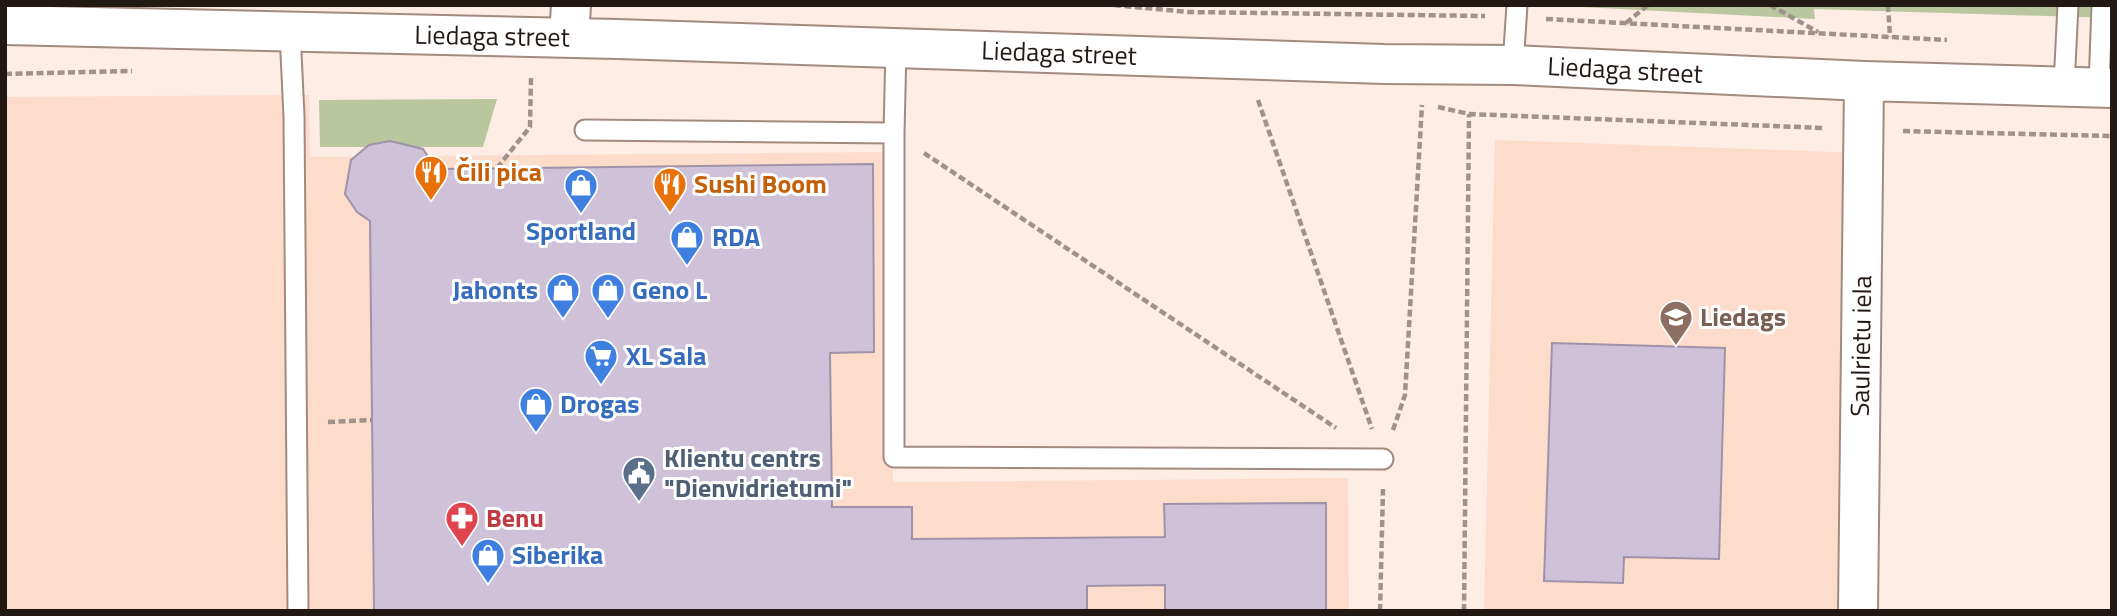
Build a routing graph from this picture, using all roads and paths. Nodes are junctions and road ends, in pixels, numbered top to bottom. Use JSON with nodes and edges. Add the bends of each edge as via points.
{"nodes":[{"id":1,"x":1114,"y":5,"type":"edge"},
{"id":2,"x":1188,"y":5,"type":"edge"},
{"id":3,"x":1648,"y":5,"type":"edge"},
{"id":4,"x":1770,"y":5,"type":"edge"},
{"id":5,"x":1888,"y":5,"type":"edge"},
{"id":6,"x":2068,"y":5,"type":"edge"},
{"id":7,"x":2102,"y":5,"type":"edge"},
{"id":8,"x":1516,"y":11,"type":"edge"},
{"id":9,"x":1188,"y":12,"type":"junction"},
{"id":10,"x":570,"y":22,"type":"edge"},
{"id":11,"x":1626,"y":23,"type":"junction"},
{"id":12,"x":5,"y":25,"type":"edge"},
{"id":13,"x":290,"y":32,"type":"junction"},
{"id":14,"x":1820,"y":33,"type":"junction"},
{"id":15,"x":1889,"y":37,"type":"junction"},
{"id":16,"x":1957,"y":40,"type":"dead end"},
{"id":17,"x":896,"y":48,"type":"junction"},
{"id":18,"x":1513,"y":65,"type":"junction"},
{"id":19,"x":531,"y":73,"type":"dead end"},
{"id":20,"x":1864,"y":81,"type":"junction"},
{"id":21,"x":2092,"y":87,"type":"edge"},
{"id":22,"x":1256,"y":96,"type":"dead end"},
{"id":23,"x":1422,"y":103,"type":"dead end"},
{"id":24,"x":1863,"y":129,"type":"junction"},
{"id":25,"x":585,"y":130,"type":"dead end"},
{"id":26,"x":894,"y":133,"type":"junction"},
{"id":27,"x":2112,"y":136,"type":"edge"},
{"id":28,"x":497,"y":168,"type":"dead end"},
{"id":29,"x":372,"y":420,"type":"dead end"},
{"id":30,"x":296,"y":423,"type":"junction"},
{"id":31,"x":1383,"y":459,"type":"junction"},
{"id":32,"x":298,"y":611,"type":"edge"},
{"id":33,"x":1380,"y":611,"type":"edge"},
{"id":34,"x":1464,"y":611,"type":"edge"},
{"id":35,"x":1858,"y":611,"type":"edge"}],
"edges":[{"from":1,"to":9,"type":"path"},
{"from":2,"to":9,"type":"path"},
{"from":3,"to":11,"type":"path"},
{"from":4,"to":14,"type":"path"},
{"from":5,"to":15,"type":"path"},
{"from":6,"to":21,"type":"lane"},
{"from":7,"to":21,"type":"lane"},
{"from":8,"to":9,"type":"path"},
{"from":8,"to":11,"type":"path"},
{"from":8,"to":18,"type":"lane"},
{"from":10,"to":13,"type":"street","name":"Liedaga street"},
{"from":10,"to":17,"type":"street","name":"Liedaga street"},
{"from":11,"to":14,"type":"path"},
{"from":12,"to":13,"type":"street","name":"Liedaga street"},
{"from":13,"to":30,"type":"lane"},
{"from":14,"to":15,"type":"path"},
{"from":15,"to":16,"type":"path"},
{"from":17,"to":18,"type":"street","name":"Liedaga street"},
{"from":17,"to":26,"type":"lane"},
{"from":18,"to":20,"type":"street","name":"Liedaga street"},
{"from":19,"to":28,"type":"path","via":[[530,127]]},
{"from":20,"to":21,"type":"street","name":"Liedaga street"},
{"from":20,"to":24,"type":"street","name":"Saulrietu iela"},
{"from":22,"to":31,"type":"path"},
{"from":23,"to":31,"type":"path","via":[[1405,395]]},
{"from":24,"to":27,"type":"path"},
{"from":24,"to":34,"type":"path","via":[[1469,114]]},
{"from":24,"to":35,"type":"street","name":"Saulrietu iela"},
{"from":25,"to":26,"type":"lane"},
{"from":26,"to":31,"type":"path"},
{"from":26,"to":31,"type":"lane","via":[[894,457]]},
{"from":29,"to":30,"type":"path"},
{"from":30,"to":32,"type":"lane"},
{"from":31,"to":33,"type":"path"}]}
